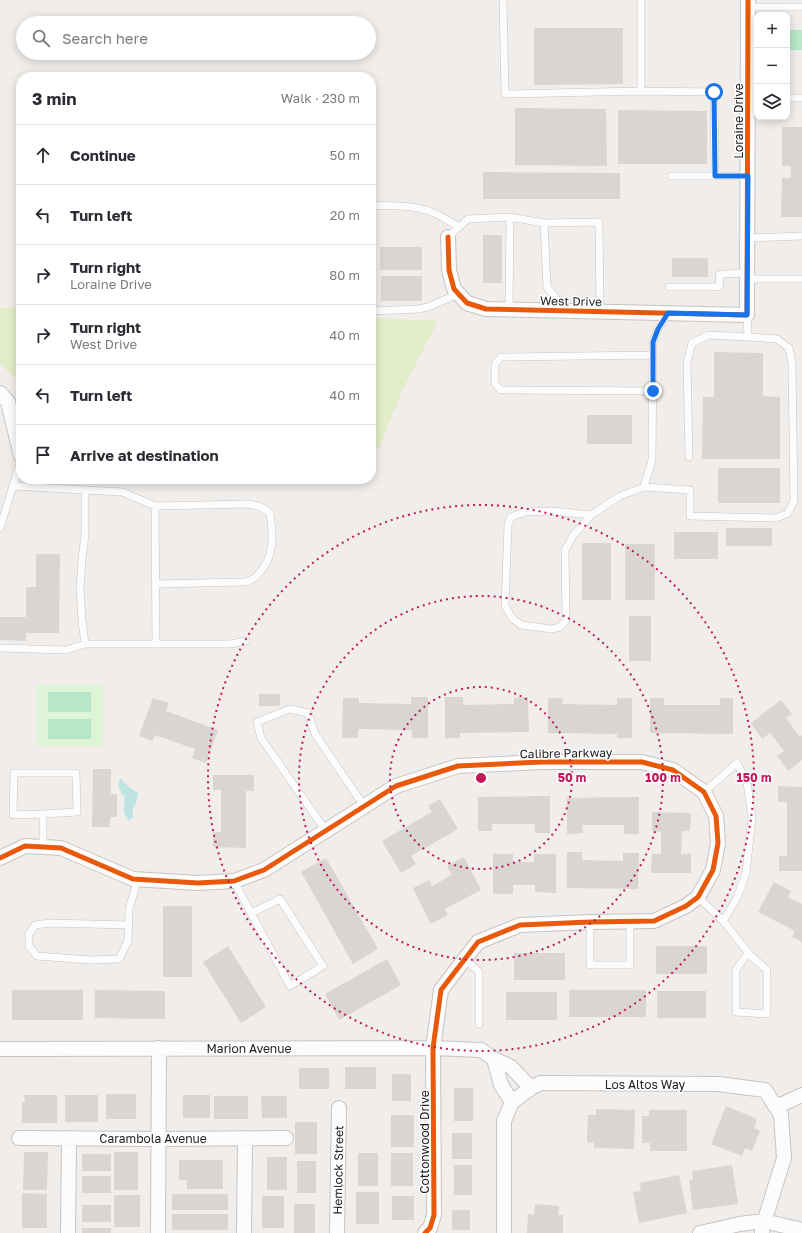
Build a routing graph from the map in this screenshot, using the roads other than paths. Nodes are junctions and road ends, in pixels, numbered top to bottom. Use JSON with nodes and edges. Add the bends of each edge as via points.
{"nodes":[{"id":1,"x":503,"y":0,"type":"edge"},
{"id":2,"x":641,"y":0,"type":"edge"},
{"id":3,"x":748,"y":4,"type":"edge"},
{"id":4,"x":802,"y":7,"type":"edge"},
{"id":5,"x":641,"y":91,"type":"junction"},
{"id":6,"x":790,"y":98,"type":"edge"},
{"id":7,"x":802,"y":98,"type":"edge"},
{"id":8,"x":753,"y":99,"type":"edge"},
{"id":9,"x":671,"y":176,"type":"dead end"},
{"id":10,"x":715,"y":176,"type":"junction"},
{"id":11,"x":748,"y":176,"type":"junction"},
{"id":12,"x":376,"y":206,"type":"edge"},
{"id":13,"x":510,"y":217,"type":"junction"},
{"id":14,"x":544,"y":222,"type":"junction"},
{"id":15,"x":459,"y":227,"type":"junction"},
{"id":16,"x":802,"y":236,"type":"edge"},
{"id":17,"x":448,"y":237,"type":"joint"},
{"id":18,"x":748,"y":238,"type":"junction"},
{"id":19,"x":747,"y":276,"type":"junction"},
{"id":20,"x":802,"y":279,"type":"edge"},
{"id":21,"x":669,"y":287,"type":"dead end"},
{"id":22,"x":458,"y":294,"type":"junction"},
{"id":23,"x":509,"y":310,"type":"junction"},
{"id":24,"x":376,"y":311,"type":"edge"},
{"id":25,"x":561,"y":311,"type":"junction"},
{"id":26,"x":600,"y":312,"type":"junction"},
{"id":27,"x":668,"y":313,"type":"junction"},
{"id":28,"x":747,"y":315,"type":"junction"},
{"id":29,"x":748,"y":337,"type":"junction"},
{"id":30,"x":653,"y":355,"type":"junction"},
{"id":31,"x":653,"y":391,"type":"junction"},
{"id":32,"x":0,"y":393,"type":"edge"},
{"id":33,"x":16,"y":440,"type":"edge"},
{"id":34,"x":688,"y":457,"type":"dead end"},
{"id":35,"x":16,"y":476,"type":"edge"},
{"id":36,"x":13,"y":486,"type":"junction"},
{"id":37,"x":644,"y":487,"type":"junction"},
{"id":38,"x":85,"y":490,"type":"junction"},
{"id":39,"x":155,"y":506,"type":"junction"},
{"id":40,"x":591,"y":515,"type":"junction"},
{"id":41,"x":0,"y":528,"type":"edge"},
{"id":42,"x":156,"y":584,"type":"junction"},
{"id":43,"x":246,"y":641,"type":"dead end"},
{"id":44,"x":156,"y":643,"type":"junction"},
{"id":45,"x":85,"y":644,"type":"junction"},
{"id":46,"x":0,"y":648,"type":"edge"},
{"id":47,"x":704,"y":792,"type":"junction"},
{"id":48,"x":364,"y":806,"type":"junction"},
{"id":49,"x":43,"y":814,"type":"junction"},
{"id":50,"x":326,"y":831,"type":"junction"},
{"id":51,"x":43,"y":847,"type":"junction"},
{"id":52,"x":0,"y":858,"type":"edge"},
{"id":53,"x":138,"y":879,"type":"junction"},
{"id":54,"x":234,"y":881,"type":"junction"},
{"id":55,"x":698,"y":898,"type":"junction"},
{"id":56,"x":251,"y":913,"type":"junction"},
{"id":57,"x":630,"y":921,"type":"junction"},
{"id":58,"x":723,"y":921,"type":"junction"},
{"id":59,"x":590,"y":922,"type":"junction"},
{"id":60,"x":128,"y":925,"type":"junction"},
{"id":61,"x":748,"y":953,"type":"junction"},
{"id":62,"x":465,"y":959,"type":"junction"},
{"id":63,"x":479,"y":1024,"type":"dead end"},
{"id":64,"x":159,"y":1048,"type":"junction"},
{"id":65,"x":433,"y":1048,"type":"junction"},
{"id":66,"x":0,"y":1049,"type":"edge"},
{"id":67,"x":494,"y":1059,"type":"junction"},
{"id":68,"x":531,"y":1088,"type":"junction"},
{"id":69,"x":802,"y":1095,"type":"edge"},
{"id":70,"x":512,"y":1102,"type":"junction"},
{"id":71,"x":776,"y":1107,"type":"junction"},
{"id":72,"x":339,"y":1108,"type":"dead end"},
{"id":73,"x":19,"y":1138,"type":"dead end"},
{"id":74,"x":68,"y":1138,"type":"junction"},
{"id":75,"x":245,"y":1138,"type":"junction"},
{"id":76,"x":286,"y":1138,"type":"dead end"},
{"id":77,"x":158,"y":1139,"type":"junction"},
{"id":78,"x":763,"y":1227,"type":"edge"},
{"id":79,"x":802,"y":1230,"type":"edge"},
{"id":80,"x":68,"y":1233,"type":"edge"},
{"id":81,"x":158,"y":1233,"type":"edge"},
{"id":82,"x":244,"y":1233,"type":"edge"},
{"id":83,"x":337,"y":1233,"type":"edge"},
{"id":84,"x":425,"y":1233,"type":"edge"},
{"id":85,"x":504,"y":1233,"type":"edge"},
{"id":86,"x":700,"y":1233,"type":"edge"}],
"edges":[{"from":1,"to":5,"type":"lane","via":[[505,94]]},
{"from":2,"to":5,"type":"lane"},
{"from":3,"to":4,"type":"lane"},
{"from":3,"to":8,"type":"street","name":"Loraine Drive"},
{"from":5,"to":10,"type":"lane","via":[[714,92]]},
{"from":6,"to":7,"type":"lane"},
{"from":8,"to":11,"type":"street","name":"Loraine Drive"},
{"from":9,"to":10,"type":"lane"},
{"from":10,"to":11,"type":"lane"},
{"from":11,"to":18,"type":"street","name":"Loraine Drive"},
{"from":12,"to":15,"type":"lane","via":[[416,208],[433,213]]},
{"from":13,"to":14,"type":"lane"},
{"from":13,"to":15,"type":"lane","via":[[468,219]]},
{"from":13,"to":23,"type":"lane"},
{"from":14,"to":25,"type":"lane","via":[[547,287],[559,302]]},
{"from":14,"to":26,"type":"lane","via":[[599,222]]},
{"from":15,"to":17,"type":"lane"},
{"from":16,"to":18,"type":"lane"},
{"from":17,"to":22,"type":"street","via":[[449,270]]},
{"from":18,"to":19,"type":"street","name":"Loraine Drive"},
{"from":19,"to":20,"type":"lane"},
{"from":19,"to":21,"type":"lane","via":[[719,275],[718,287]]},
{"from":19,"to":28,"type":"street","name":"Loraine Drive"},
{"from":22,"to":23,"type":"street","name":"West Drive","via":[[467,303],[486,309]]},
{"from":22,"to":24,"type":"lane","via":[[428,307]]},
{"from":23,"to":25,"type":"street","name":"West Drive"},
{"from":25,"to":26,"type":"street","name":"West Drive"},
{"from":26,"to":27,"type":"street","name":"West Drive"},
{"from":27,"to":28,"type":"street","name":"West Drive"},
{"from":27,"to":30,"type":"lane","via":[[653,342]]},
{"from":28,"to":29,"type":"lane"},
{"from":29,"to":34,"type":"lane","via":[[709,335],[692,343],[687,363]]},
{"from":29,"to":37,"type":"lane","via":[[777,339],[789,348],[792,363],[794,501],[788,513],[776,518],[690,516],[690,490]]},
{"from":30,"to":31,"type":"lane"},
{"from":30,"to":31,"type":"lane","via":[[501,357],[495,364],[495,384],[501,390]]},
{"from":31,"to":37,"type":"lane","via":[[652,460]]},
{"from":32,"to":33,"type":"street","via":[[8,402],[8,415]]},
{"from":35,"to":36,"type":"lane"},
{"from":36,"to":38,"type":"lane"},
{"from":36,"to":41,"type":"lane"},
{"from":37,"to":40,"type":"lane","via":[[620,496]]},
{"from":38,"to":39,"type":"lane","via":[[122,492]]},
{"from":38,"to":45,"type":"lane","via":[[85,535],[80,589]]},
{"from":39,"to":42,"type":"lane"},
{"from":39,"to":42,"type":"lane","via":[[250,504],[270,513],[272,528],[270,557],[253,579],[244,582]]},
{"from":40,"to":40,"type":"lane","via":[[573,536],[566,550],[566,620],[560,627],[552,629],[521,625],[512,618],[505,606],[508,524],[511,517],[525,512],[552,511]]},
{"from":42,"to":44,"type":"lane"},
{"from":43,"to":44,"type":"lane","via":[[230,644]]},
{"from":44,"to":45,"type":"lane"},
{"from":45,"to":46,"type":"lane","via":[[66,650]]},
{"from":47,"to":48,"type":"street","name":"Calibre Parkway","via":[[673,770],[642,762],[542,762],[458,766],[396,786]]},
{"from":47,"to":55,"type":"street","name":"Calibre Parkway","via":[[716,816],[718,843],[713,870]]},
{"from":47,"to":58,"type":"lane","via":[[737,763],[747,783],[752,818],[746,874],[737,898]]},
{"from":48,"to":50,"type":"street","name":"Calibre Parkway"},
{"from":48,"to":50,"type":"lane","via":[[315,734],[308,713],[290,709],[257,722],[261,738]]},
{"from":49,"to":49,"type":"lane","via":[[77,812],[76,773],[14,773],[13,815]]},
{"from":49,"to":51,"type":"lane"},
{"from":50,"to":54,"type":"street","name":"Calibre Parkway","via":[[264,870]]},
{"from":51,"to":52,"type":"street","name":"Calibre Parkway","via":[[25,846]]},
{"from":51,"to":53,"type":"street","name":"Calibre Parkway","via":[[61,848]]},
{"from":53,"to":54,"type":"street","name":"Calibre Parkway","via":[[198,883]]},
{"from":53,"to":60,"type":"lane","via":[[129,909]]},
{"from":54,"to":56,"type":"lane"},
{"from":55,"to":57,"type":"street","via":[[654,921]]},
{"from":55,"to":58,"type":"lane"},
{"from":56,"to":56,"type":"lane","via":[[290,986],[323,966],[280,899]]},
{"from":57,"to":59,"type":"street"},
{"from":57,"to":59,"type":"lane","via":[[630,965],[590,965]]},
{"from":58,"to":61,"type":"lane"},
{"from":59,"to":62,"type":"street","via":[[520,925],[478,942]]},
{"from":60,"to":60,"type":"lane","via":[[128,941],[120,959],[90,960],[38,956],[29,946],[29,934],[35,925]]},
{"from":61,"to":61,"type":"lane","via":[[767,970],[767,1014],[736,1012],[736,970]]},
{"from":62,"to":63,"type":"lane","via":[[479,972]]},
{"from":62,"to":65,"type":"street","via":[[441,990]]},
{"from":64,"to":65,"type":"street","name":"Marion Avenue"},
{"from":64,"to":66,"type":"street","name":"Marion Avenue"},
{"from":64,"to":77,"type":"street"},
{"from":65,"to":67,"type":"street","name":"Marion Avenue","via":[[482,1050]]},
{"from":65,"to":84,"type":"street","name":"Cottonwood Drive","via":[[434,1215],[430,1228]]},
{"from":67,"to":68,"type":"street","name":"Marion Avenue","via":[[511,1067]]},
{"from":67,"to":70,"type":"street","via":[[501,1084]]},
{"from":68,"to":70,"type":"street","name":"Los Altos Way"},
{"from":68,"to":71,"type":"street","name":"Los Altos Way","via":[[540,1083],[718,1084],[765,1090]]},
{"from":69,"to":71,"type":"street"},
{"from":70,"to":85,"type":"street","via":[[504,1121]]},
{"from":71,"to":78,"type":"street","name":"Los Altos Way","via":[[781,1115],[784,1158]]},
{"from":72,"to":83,"type":"street","name":"Hemlock Street"},
{"from":73,"to":74,"type":"street","name":"Carambola Avenue"},
{"from":74,"to":77,"type":"street","name":"Carambola Avenue"},
{"from":74,"to":80,"type":"street"},
{"from":75,"to":76,"type":"street","name":"Carambola Avenue"},
{"from":75,"to":77,"type":"street","name":"Carambola Avenue"},
{"from":75,"to":82,"type":"street"},
{"from":77,"to":81,"type":"street"},
{"from":78,"to":79,"type":"street"},
{"from":78,"to":86,"type":"street","via":[[740,1224]]}]}
